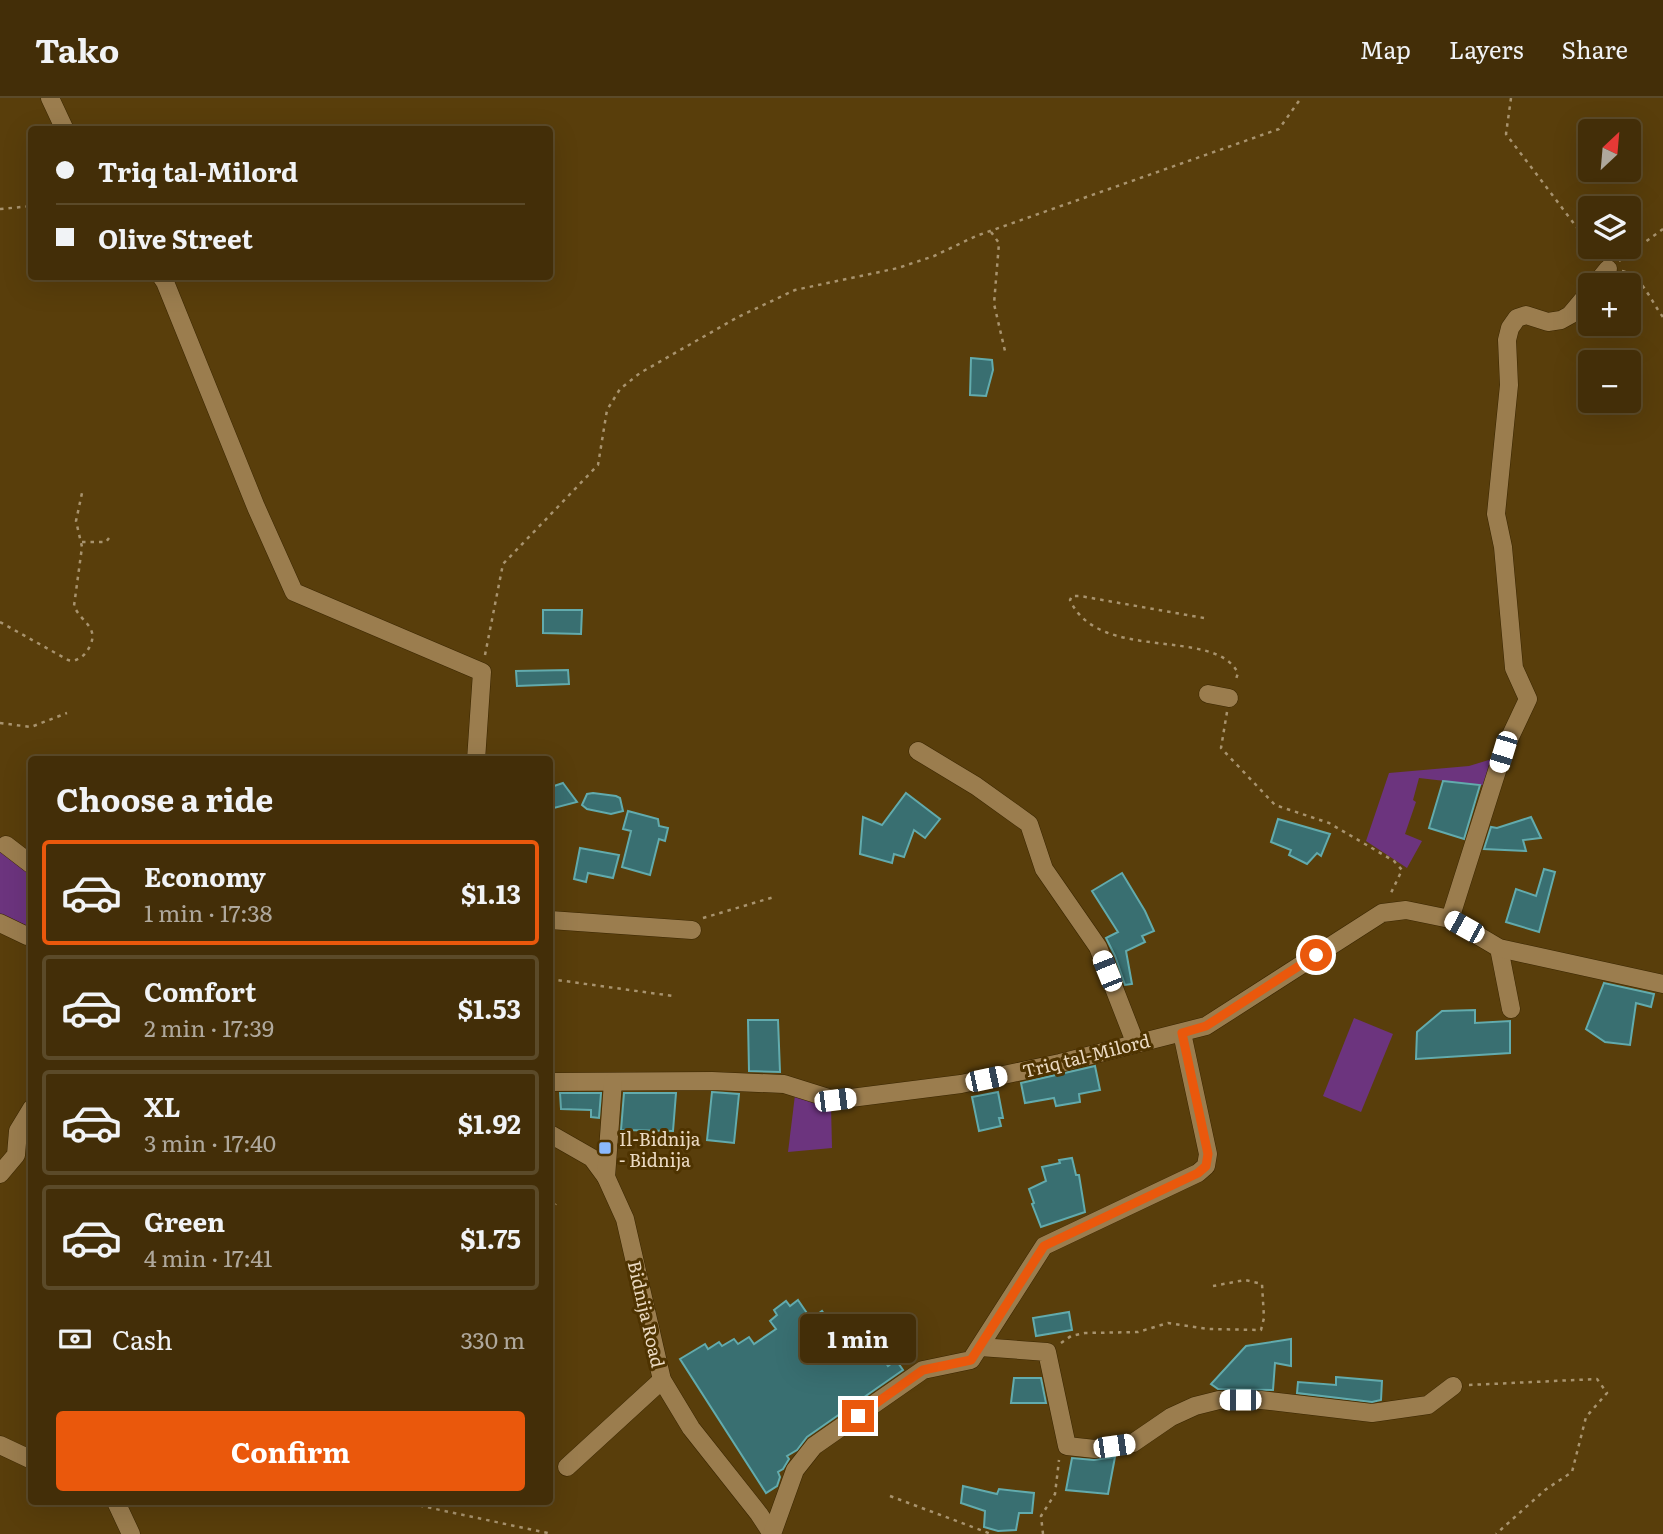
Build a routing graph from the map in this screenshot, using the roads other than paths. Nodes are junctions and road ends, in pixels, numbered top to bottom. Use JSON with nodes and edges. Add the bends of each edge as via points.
{"nodes":[{"id":1,"x":50,"y":98,"type":"edge"},
{"id":2,"x":63,"y":126,"type":"edge"},
{"id":3,"x":1608,"y":269,"type":"road end"},
{"id":4,"x":1605,"y":273,"type":"edge"},
{"id":5,"x":164,"y":280,"type":"edge"},
{"id":6,"x":1578,"y":305,"type":"edge"},
{"id":7,"x":1208,"y":694,"type":"dead end"},
{"id":8,"x":1229,"y":698,"type":"road end"},
{"id":9,"x":918,"y":751,"type":"dead end"},
{"id":10,"x":476,"y":756,"type":"edge"},
{"id":11,"x":6,"y":845,"type":"dead end"},
{"id":12,"x":28,"y":862,"type":"edge"},
{"id":13,"x":1450,"y":919,"type":"junction"},
{"id":14,"x":553,"y":920,"type":"edge"},
{"id":15,"x":0,"y":923,"type":"edge"},
{"id":16,"x":692,"y":930,"type":"road end"},
{"id":17,"x":28,"y":934,"type":"edge"},
{"id":18,"x":1499,"y":948,"type":"junction"},
{"id":19,"x":1663,"y":985,"type":"edge"},
{"id":20,"x":1511,"y":1009,"type":"dead end"},
{"id":21,"x":1182,"y":1033,"type":"junction"},
{"id":22,"x":1135,"y":1042,"type":"junction"},
{"id":23,"x":553,"y":1082,"type":"edge"},
{"id":24,"x":613,"y":1082,"type":"junction"},
{"id":25,"x":28,"y":1115,"type":"edge"},
{"id":26,"x":553,"y":1136,"type":"edge"},
{"id":27,"x":0,"y":1174,"type":"edge"},
{"id":28,"x":606,"y":1177,"type":"junction"},
{"id":29,"x":980,"y":1347,"type":"junction"},
{"id":30,"x":662,"y":1380,"type":"junction"},
{"id":31,"x":1453,"y":1386,"type":"road end"},
{"id":32,"x":0,"y":1445,"type":"edge"},
{"id":33,"x":28,"y":1458,"type":"edge"},
{"id":34,"x":567,"y":1467,"type":"dead end"},
{"id":35,"x":117,"y":1505,"type":"edge"},
{"id":36,"x":131,"y":1534,"type":"edge"},
{"id":37,"x":772,"y":1534,"type":"edge"}],
"edges":[{"from":1,"to":2,"type":"street"},
{"from":3,"to":4,"type":"street"},
{"from":5,"to":10,"type":"street","via":[[294,592],[482,672]]},
{"from":6,"to":13,"type":"street","via":[[1570,315],[1551,323],[1522,316],[1508,334],[1496,514],[1514,668],[1528,699],[1503,752]]},
{"from":7,"to":8,"type":"street"},
{"from":9,"to":22,"type":"street","via":[[1029,824],[1044,869],[1098,947]]},
{"from":11,"to":12,"type":"street"},
{"from":13,"to":18,"type":"street"},
{"from":13,"to":21,"type":"street","name":"Triq tal-Milord","via":[[1406,910],[1382,913],[1206,1026]]},
{"from":14,"to":16,"type":"street"},
{"from":15,"to":17,"type":"street"},
{"from":18,"to":19,"type":"street"},
{"from":18,"to":20,"type":"street"},
{"from":21,"to":22,"type":"street","name":"Triq tal-Milord"},
{"from":21,"to":29,"type":"street","via":[[1208,1154],[1206,1166],[1044,1246]]},
{"from":22,"to":24,"type":"street","name":"Triq tal-Milord","via":[[961,1084],[835,1100],[784,1084]]},
{"from":23,"to":24,"type":"street","name":"Triq tal-Milord"},
{"from":24,"to":28,"type":"street"},
{"from":25,"to":27,"type":"street","via":[[18,1131],[16,1155]]},
{"from":26,"to":28,"type":"street","name":"Bidnija Road","via":[[592,1158]]},
{"from":28,"to":30,"type":"street","name":"Bidnija Road","via":[[625,1219]]},
{"from":29,"to":31,"type":"street","via":[[1046,1352],[1067,1446],[1095,1449],[1133,1443],[1171,1417],[1219,1400],[1261,1400],[1372,1413],[1428,1405]]},
{"from":29,"to":37,"type":"street","via":[[971,1360],[923,1370],[814,1446],[794,1470]]},
{"from":30,"to":34,"type":"street"},
{"from":30,"to":37,"type":"street","name":"Bidnija Road","via":[[691,1428]]},
{"from":32,"to":33,"type":"street"},
{"from":35,"to":36,"type":"street"}]}
